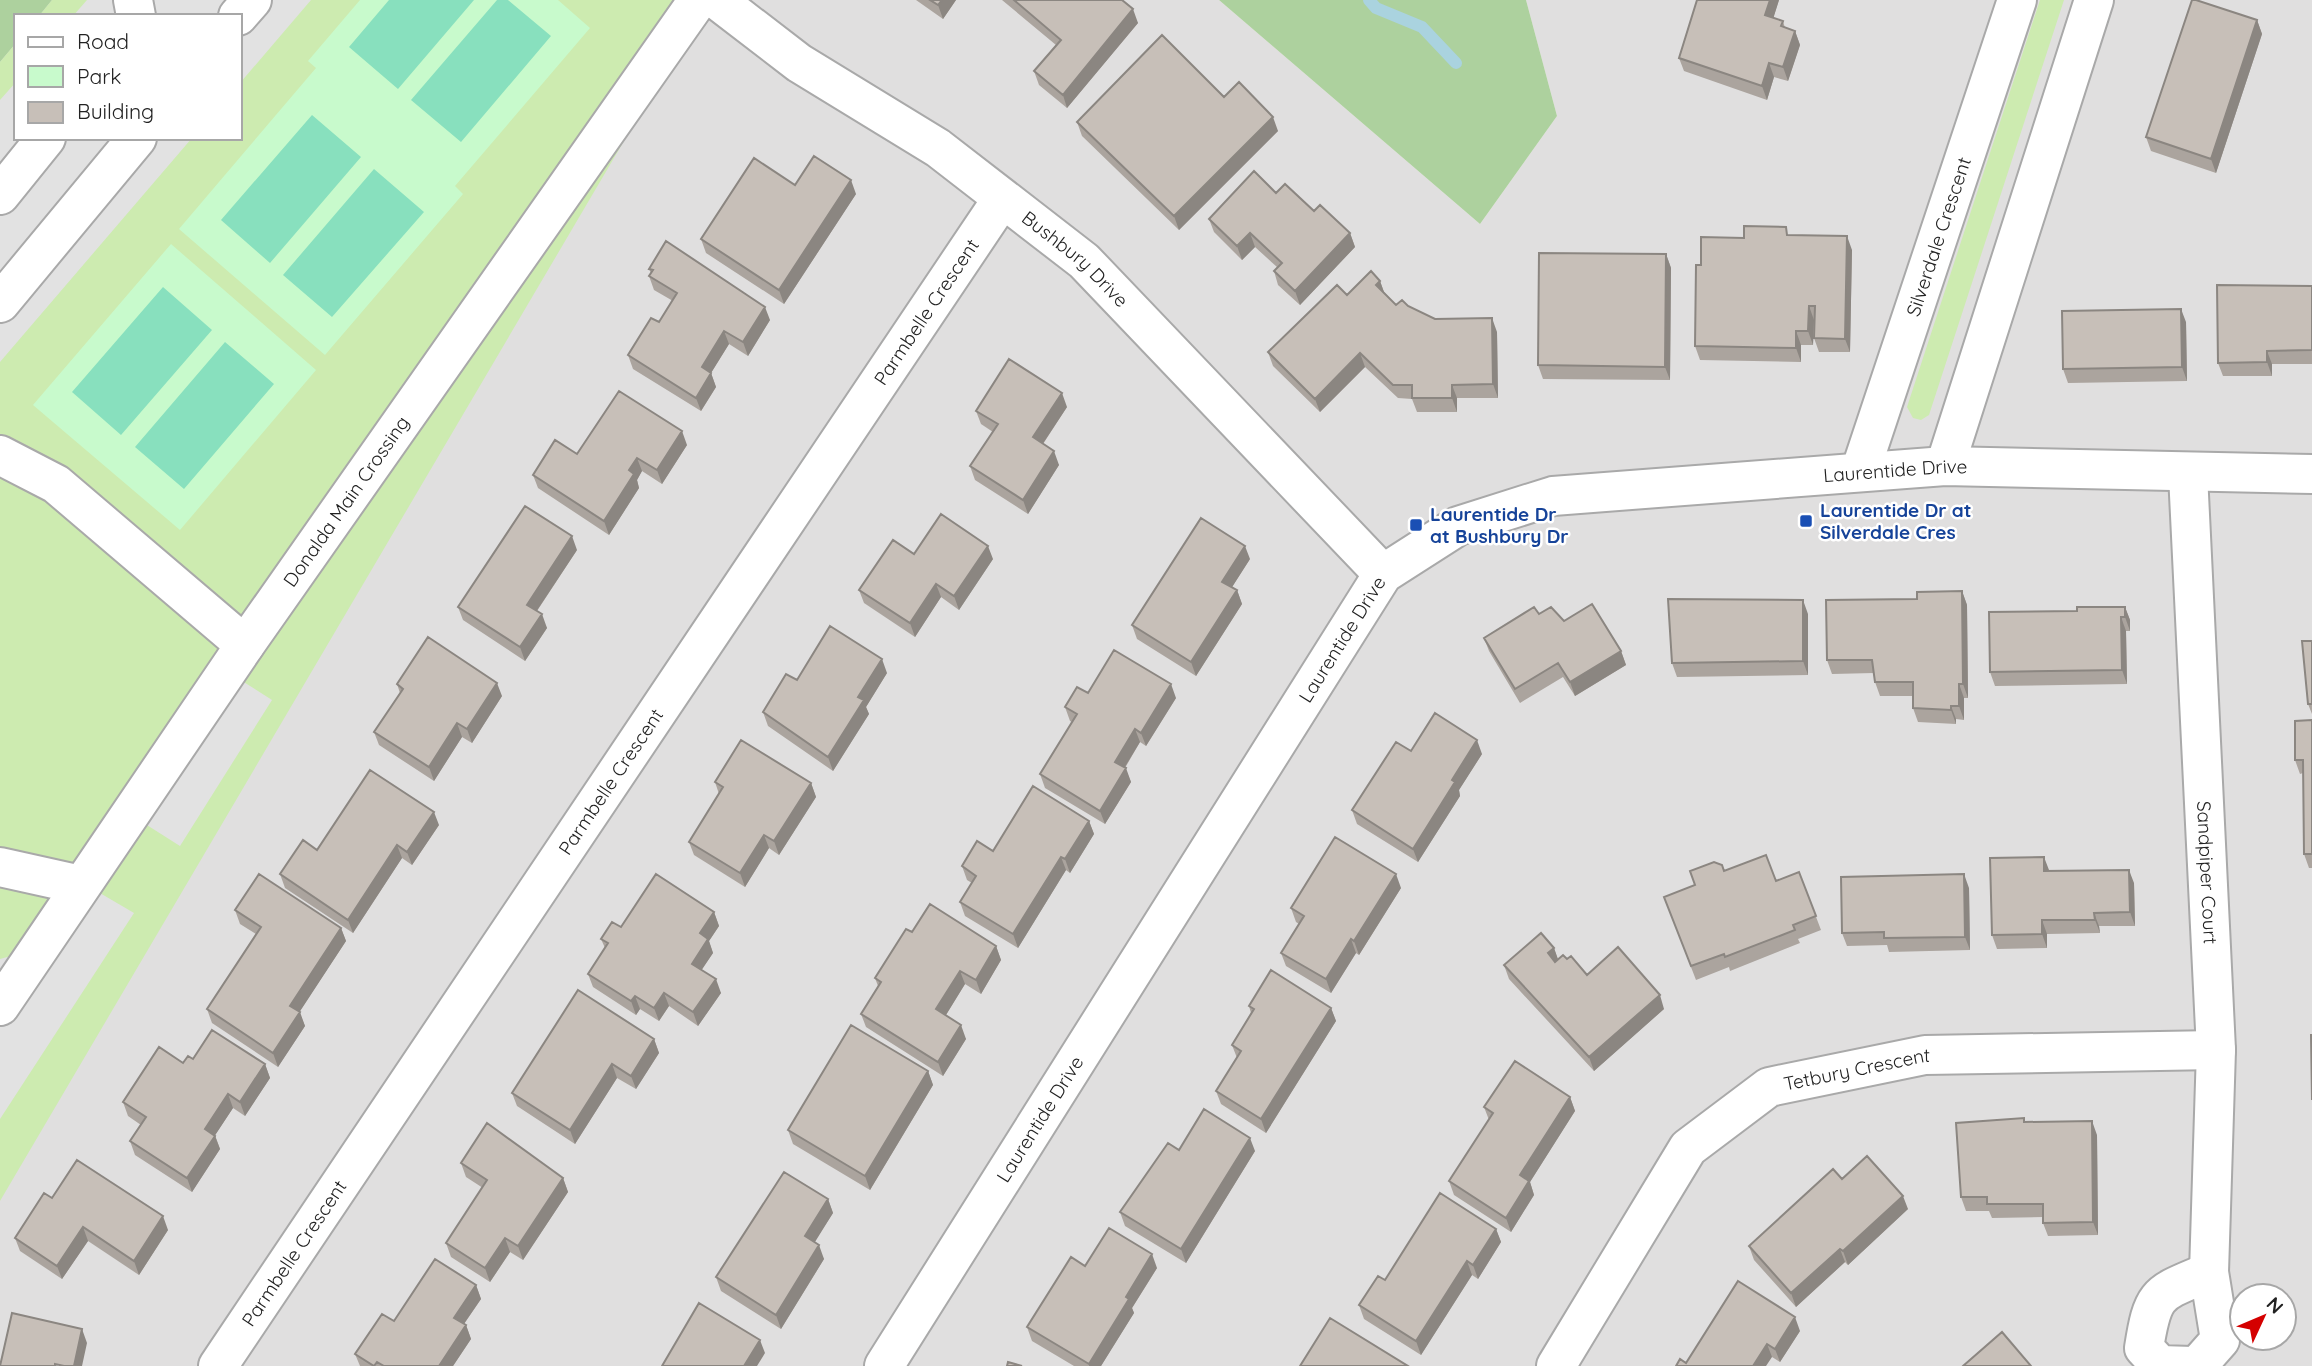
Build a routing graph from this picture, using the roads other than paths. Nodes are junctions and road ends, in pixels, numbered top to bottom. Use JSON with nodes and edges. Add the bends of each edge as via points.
{"nodes":[{"id":1,"x":252,"y":0,"type":"edge"},
{"id":2,"x":698,"y":0,"type":"edge"},
{"id":3,"x":717,"y":0,"type":"edge"},
{"id":4,"x":2017,"y":0,"type":"edge"},
{"id":5,"x":2094,"y":0,"type":"edge"},
{"id":6,"x":241,"y":14,"type":"edge"},
{"id":7,"x":44,"y":140,"type":"edge"},
{"id":8,"x":135,"y":140,"type":"edge"},
{"id":9,"x":0,"y":195,"type":"edge"},
{"id":10,"x":1002,"y":199,"type":"junction"},
{"id":11,"x":0,"y":303,"type":"edge"},
{"id":12,"x":0,"y":455,"type":"edge"},
{"id":13,"x":1945,"y":466,"type":"junction"},
{"id":14,"x":1860,"y":472,"type":"junction"},
{"id":15,"x":2188,"y":474,"type":"junction"},
{"id":16,"x":2312,"y":474,"type":"edge"},
{"id":17,"x":1383,"y":574,"type":"junction"},
{"id":18,"x":245,"y":645,"type":"junction"},
{"id":19,"x":0,"y":867,"type":"edge"},
{"id":20,"x":81,"y":885,"type":"junction"},
{"id":21,"x":10,"y":971,"type":"edge"},
{"id":22,"x":0,"y":1006,"type":"edge"},
{"id":23,"x":2216,"y":1049,"type":"junction"},
{"id":24,"x":2209,"y":1272,"type":"junction"},
{"id":25,"x":218,"y":1366,"type":"edge"},
{"id":26,"x":884,"y":1366,"type":"edge"},
{"id":27,"x":1556,"y":1366,"type":"edge"},
{"id":28,"x":2195,"y":1366,"type":"edge"}],
"edges":[{"from":1,"to":6,"type":"street"},
{"from":2,"to":18,"type":"street","name":"Donalda Main Crossing"},
{"from":3,"to":10,"type":"street","name":"Bushbury Drive","via":[[799,63],[939,148]]},
{"from":4,"to":14,"type":"street","name":"Silverdale Crescent"},
{"from":5,"to":13,"type":"street"},
{"from":7,"to":9,"type":"street"},
{"from":8,"to":11,"type":"street"},
{"from":10,"to":17,"type":"street","name":"Bushbury Drive","via":[[1084,261]]},
{"from":10,"to":25,"type":"street","name":"Parmbelle Crescent"},
{"from":12,"to":18,"type":"street","via":[[56,484]]},
{"from":13,"to":14,"type":"street","name":"Laurentide Drive"},
{"from":13,"to":15,"type":"street","name":"Laurentide Drive"},
{"from":14,"to":17,"type":"street","name":"Laurentide Drive","via":[[1553,496],[1458,526]]},
{"from":15,"to":16,"type":"street","name":"Laurentide Drive"},
{"from":15,"to":23,"type":"street","name":"Sandpiper Court"},
{"from":17,"to":26,"type":"street","name":"Laurentide Drive"},
{"from":18,"to":20,"type":"street","name":"Donalda Main Crossing"},
{"from":19,"to":20,"type":"street"},
{"from":20,"to":21,"type":"street","name":"Donalda Main Crossing"},
{"from":21,"to":22,"type":"street","name":"Donalda Main Crossing"},
{"from":23,"to":24,"type":"street","name":"Sandpiper Court"},
{"from":23,"to":27,"type":"street","name":"Tetbury Crescent","via":[[1925,1055],[1769,1087],[1688,1148]]},
{"from":24,"to":28,"type":"street","name":"Sandpiper Court","via":[[2220,1340]]},
{"from":24,"to":28,"type":"street","name":"Sandpiper Court","via":[[2170,1288],[2151,1307],[2144,1348],[2160,1364]]}]}
